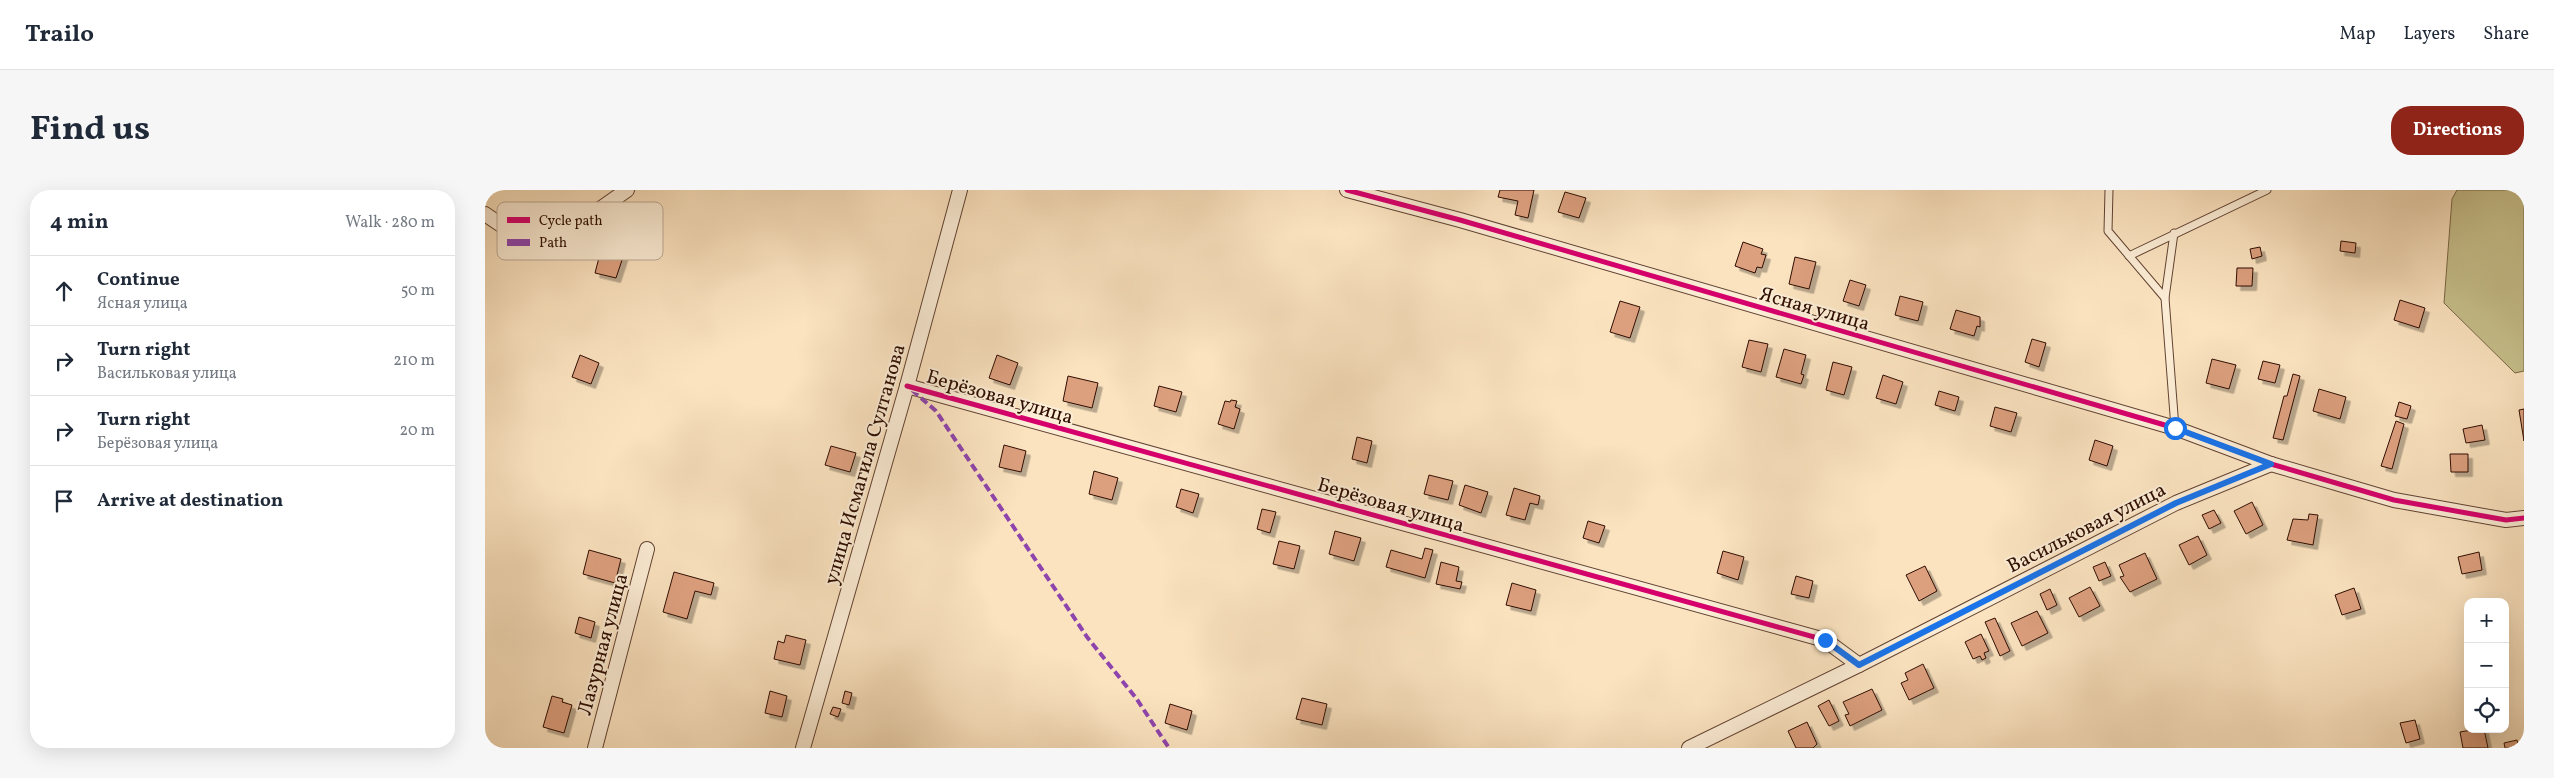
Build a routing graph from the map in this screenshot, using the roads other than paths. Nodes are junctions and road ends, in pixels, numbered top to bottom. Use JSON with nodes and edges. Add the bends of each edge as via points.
{"nodes":[{"id":1,"x":627,"y":190,"type":"edge"},
{"id":2,"x":960,"y":190,"type":"edge"},
{"id":3,"x":1347,"y":190,"type":"edge"},
{"id":4,"x":2109,"y":190,"type":"edge"},
{"id":5,"x":2267,"y":190,"type":"edge"},
{"id":6,"x":610,"y":202,"type":"edge"},
{"id":7,"x":485,"y":214,"type":"edge"},
{"id":8,"x":497,"y":222,"type":"edge"},
{"id":9,"x":2174,"y":233,"type":"junction"},
{"id":10,"x":2129,"y":256,"type":"junction"},
{"id":11,"x":2165,"y":298,"type":"junction"},
{"id":12,"x":907,"y":386,"type":"junction"},
{"id":13,"x":2175,"y":428,"type":"junction"},
{"id":14,"x":2271,"y":464,"type":"junction"},
{"id":15,"x":2524,"y":518,"type":"edge"},
{"id":16,"x":647,"y":549,"type":"dead end"},
{"id":17,"x":1859,"y":665,"type":"junction"},
{"id":18,"x":595,"y":748,"type":"edge"},
{"id":19,"x":803,"y":748,"type":"edge"},
{"id":20,"x":1689,"y":748,"type":"edge"}],
"edges":[{"from":1,"to":6,"type":"street"},
{"from":2,"to":12,"type":"street","name":"улица Исмагила Султанова"},
{"from":3,"to":13,"type":"street","name":"Ясная улица"},
{"from":4,"to":10,"type":"lane","via":[[2108,231]]},
{"from":5,"to":9,"type":"lane"},
{"from":7,"to":8,"type":"street"},
{"from":9,"to":10,"type":"lane"},
{"from":9,"to":11,"type":"lane"},
{"from":10,"to":11,"type":"lane"},
{"from":11,"to":13,"type":"lane"},
{"from":12,"to":17,"type":"street","name":"Берёзовая улица","via":[[1825,640]]},
{"from":12,"to":19,"type":"street","name":"улица Исмагила Султанова"},
{"from":13,"to":14,"type":"street","name":"Ясная улица"},
{"from":14,"to":15,"type":"street","via":[[2394,500],[2506,520]]},
{"from":14,"to":17,"type":"street","name":"Васильковая улица","via":[[2176,503]]},
{"from":16,"to":18,"type":"street","name":"Лазурная улица"},
{"from":17,"to":20,"type":"street","name":"Васильковая улица"}]}
